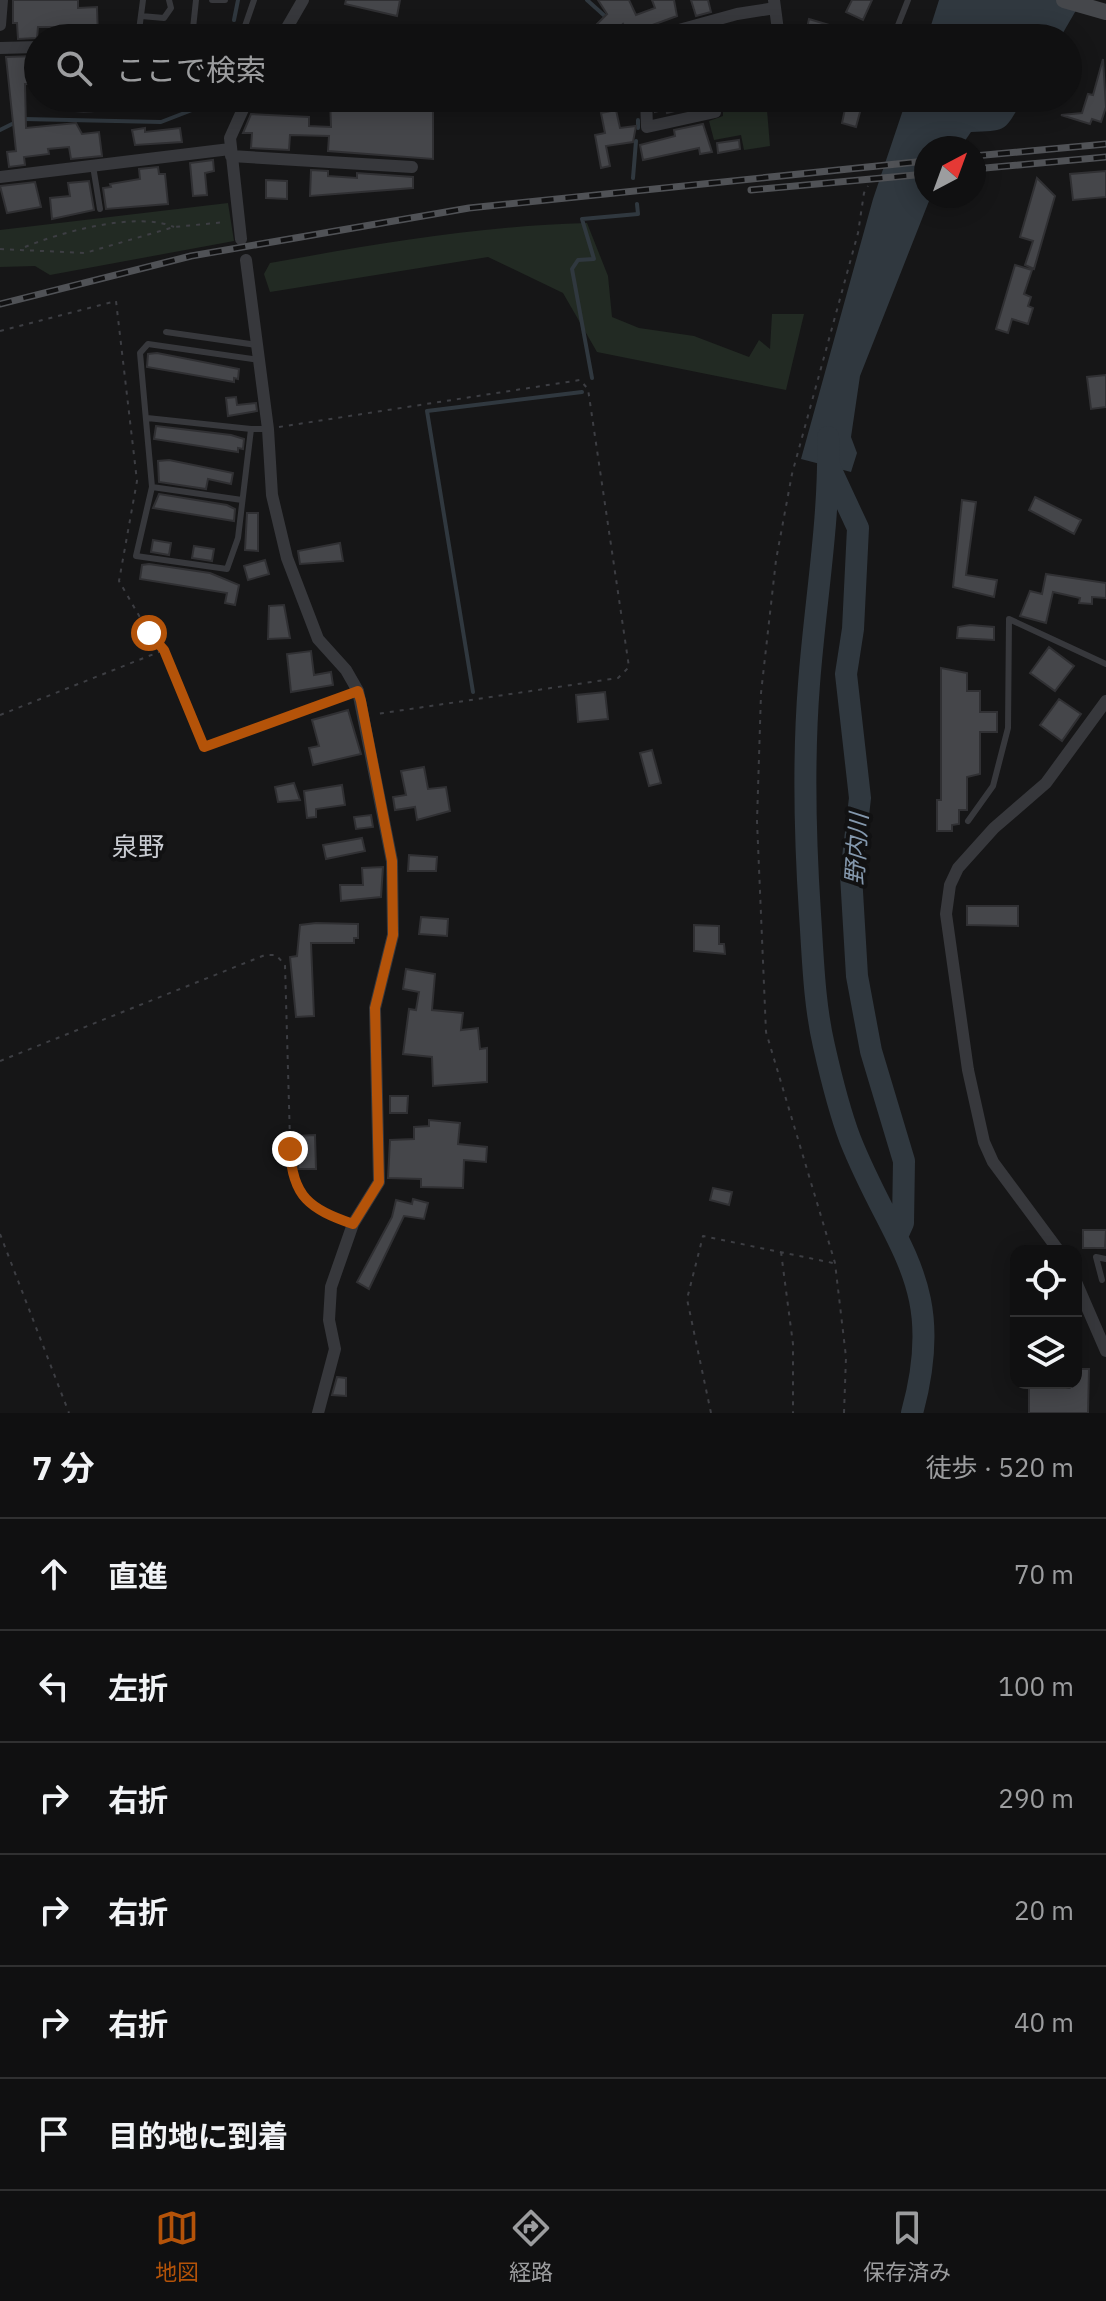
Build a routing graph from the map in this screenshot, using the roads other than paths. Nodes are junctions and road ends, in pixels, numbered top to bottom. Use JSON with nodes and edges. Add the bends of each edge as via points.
{"nodes":[{"id":1,"x":2,"y":0,"type":"edge"},
{"id":2,"x":143,"y":0,"type":"edge"},
{"id":3,"x":169,"y":0,"type":"edge"},
{"id":4,"x":196,"y":0,"type":"edge"},
{"id":5,"x":212,"y":0,"type":"edge"},
{"id":6,"x":225,"y":0,"type":"edge"},
{"id":7,"x":254,"y":0,"type":"edge"},
{"id":8,"x":303,"y":0,"type":"edge"},
{"id":9,"x":908,"y":0,"type":"edge"},
{"id":10,"x":1064,"y":0,"type":"edge"},
{"id":11,"x":774,"y":4,"type":"edge"},
{"id":12,"x":1101,"y":10,"type":"edge"},
{"id":13,"x":141,"y":16,"type":"junction"},
{"id":14,"x":712,"y":22,"type":"joint"},
{"id":15,"x":140,"y":24,"type":"edge"},
{"id":16,"x":193,"y":24,"type":"edge"},
{"id":17,"x":246,"y":24,"type":"edge"},
{"id":18,"x":289,"y":24,"type":"edge"},
{"id":19,"x":704,"y":24,"type":"edge"},
{"id":20,"x":777,"y":24,"type":"edge"},
{"id":21,"x":899,"y":24,"type":"edge"},
{"id":22,"x":0,"y":25,"type":"edge"},
{"id":23,"x":24,"y":47,"type":"edge"},
{"id":24,"x":0,"y":48,"type":"edge"},
{"id":25,"x":240,"y":112,"type":"edge"},
{"id":26,"x":646,"y":112,"type":"edge"},
{"id":27,"x":715,"y":112,"type":"edge"},
{"id":28,"x":230,"y":153,"type":"junction"},
{"id":29,"x":93,"y":166,"type":"junction"},
{"id":30,"x":412,"y":167,"type":"dead end"},
{"id":31,"x":0,"y":177,"type":"edge"},
{"id":32,"x":100,"y":209,"type":"dead end"},
{"id":33,"x":241,"y":239,"type":"dead end"},
{"id":34,"x":246,"y":260,"type":"dead end"},
{"id":35,"x":166,"y":332,"type":"dead end"},
{"id":36,"x":257,"y":345,"type":"junction"},
{"id":37,"x":259,"y":360,"type":"junction"},
{"id":38,"x":147,"y":418,"type":"junction"},
{"id":39,"x":251,"y":429,"type":"junction"},
{"id":40,"x":268,"y":429,"type":"junction"},
{"id":41,"x":152,"y":487,"type":"junction"},
{"id":42,"x":242,"y":500,"type":"junction"},
{"id":43,"x":1106,"y":664,"type":"edge"},
{"id":44,"x":1106,"y":701,"type":"edge"},
{"id":45,"x":968,"y":821,"type":"dead end"},
{"id":46,"x":1055,"y":1245,"type":"edge"},
{"id":47,"x":1106,"y":1259,"type":"edge"},
{"id":48,"x":1102,"y":1280,"type":"dead end"},
{"id":49,"x":1082,"y":1296,"type":"edge"},
{"id":50,"x":1106,"y":1351,"type":"edge"},
{"id":51,"x":318,"y":1413,"type":"edge"}],
"edges":[{"from":1,"to":22,"type":"street"},
{"from":2,"to":13,"type":"lane"},
{"from":3,"to":13,"type":"lane","via":[[171,8],[164,18]]},
{"from":4,"to":16,"type":"lane"},
{"from":5,"to":6,"type":"lane"},
{"from":7,"to":17,"type":"lane"},
{"from":8,"to":18,"type":"street"},
{"from":9,"to":21,"type":"lane"},
{"from":10,"to":12,"type":"main road"},
{"from":11,"to":14,"type":"street"},
{"from":11,"to":20,"type":"street"},
{"from":13,"to":15,"type":"lane"},
{"from":14,"to":19,"type":"street"},
{"from":23,"to":24,"type":"street"},
{"from":25,"to":28,"type":"street","via":[[231,129]]},
{"from":26,"to":27,"type":"street","via":[[647,127]]},
{"from":28,"to":29,"type":"street"},
{"from":28,"to":30,"type":"street"},
{"from":28,"to":33,"type":"street"},
{"from":29,"to":31,"type":"street"},
{"from":29,"to":32,"type":"lane"},
{"from":34,"to":36,"type":"street"},
{"from":35,"to":36,"type":"lane"},
{"from":36,"to":37,"type":"street"},
{"from":37,"to":38,"type":"lane","via":[[148,344],[140,353]]},
{"from":37,"to":40,"type":"street"},
{"from":38,"to":39,"type":"lane"},
{"from":38,"to":41,"type":"lane"},
{"from":39,"to":40,"type":"lane"},
{"from":39,"to":42,"type":"lane"},
{"from":40,"to":51,"type":"street","via":[[272,495],[287,558],[318,639],[358,691],[392,861],[393,935],[375,1008],[379,1182],[353,1224],[331,1287],[329,1320],[335,1349]]},
{"from":41,"to":42,"type":"lane"},
{"from":41,"to":42,"type":"lane","via":[[136,556],[227,569],[238,538]]},
{"from":43,"to":45,"type":"lane","via":[[1009,619],[1008,728],[993,786]]},
{"from":44,"to":46,"type":"street","via":[[1046,783],[958,868],[946,914],[984,1142]]},
{"from":47,"to":48,"type":"lane","via":[[1096,1257]]},
{"from":49,"to":50,"type":"street"}]}
